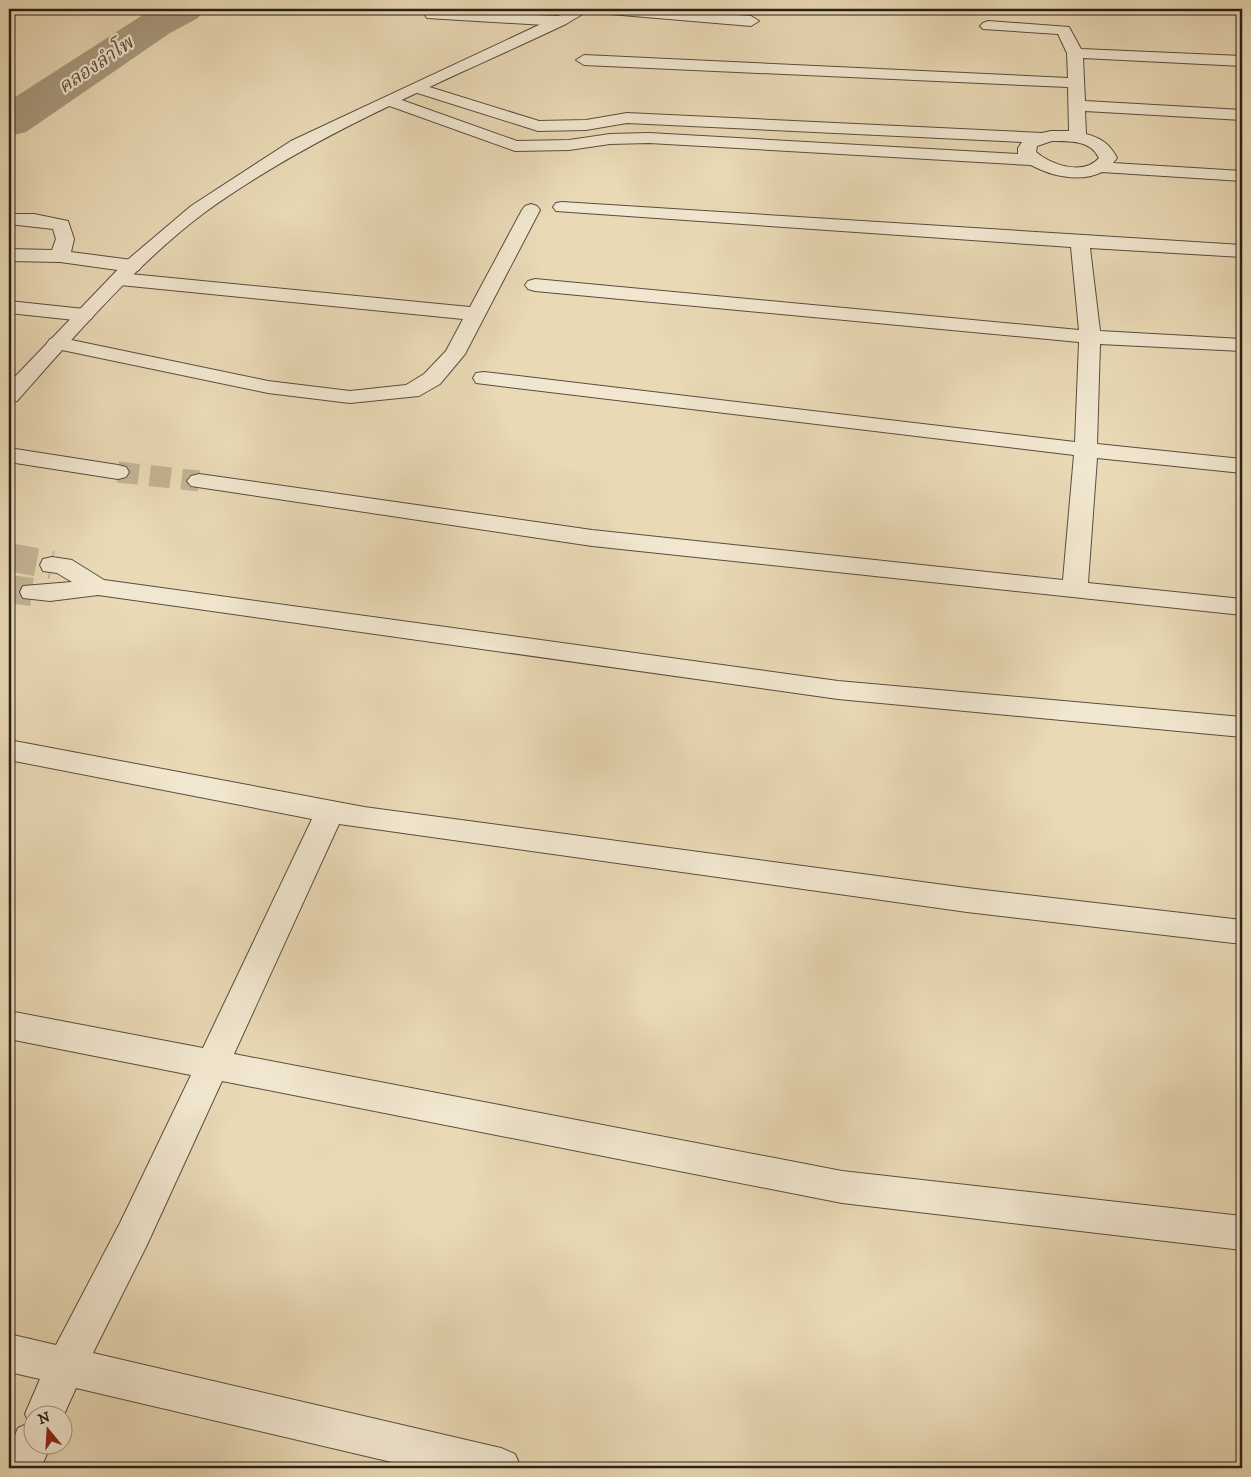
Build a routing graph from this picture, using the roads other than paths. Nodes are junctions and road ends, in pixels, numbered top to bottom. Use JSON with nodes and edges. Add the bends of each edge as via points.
{"nodes":[{"id":1,"x":584,"y":9,"type":"edge"},
{"id":2,"x":598,"y":9,"type":"edge"},
{"id":3,"x":432,"y":15,"type":"dead end"},
{"id":4,"x":561,"y":21,"type":"junction"},
{"id":5,"x":751,"y":21,"type":"dead end"},
{"id":6,"x":988,"y":26,"type":"dead end"},
{"id":7,"x":1075,"y":53,"type":"junction"},
{"id":8,"x":584,"y":60,"type":"dead end"},
{"id":9,"x":1242,"y":61,"type":"edge"},
{"id":10,"x":1076,"y":83,"type":"junction"},
{"id":11,"x":417,"y":88,"type":"junction"},
{"id":12,"x":390,"y":101,"type":"junction"},
{"id":13,"x":1077,"y":106,"type":"junction"},
{"id":14,"x":1242,"y":115,"type":"edge"},
{"id":15,"x":1078,"y":137,"type":"junction"},
{"id":16,"x":1040,"y":138,"type":"junction"},
{"id":17,"x":1032,"y":160,"type":"junction"},
{"id":18,"x":1099,"y":167,"type":"junction"},
{"id":19,"x":1242,"y":176,"type":"edge"},
{"id":20,"x":562,"y":207,"type":"dead end"},
{"id":21,"x":530,"y":210,"type":"dead end"},
{"id":22,"x":9,"y":218,"type":"edge"},
{"id":23,"x":1080,"y":242,"type":"junction"},
{"id":24,"x":1242,"y":251,"type":"edge"},
{"id":25,"x":9,"y":255,"type":"edge"},
{"id":26,"x":60,"y":256,"type":"junction"},
{"id":27,"x":126,"y":273,"type":"junction"},
{"id":28,"x":535,"y":285,"type":"dead end"},
{"id":29,"x":9,"y":307,"type":"edge"},
{"id":30,"x":476,"y":314,"type":"junction"},
{"id":31,"x":84,"y":316,"type":"junction"},
{"id":32,"x":1090,"y":337,"type":"junction"},
{"id":33,"x":57,"y":343,"type":"junction"},
{"id":34,"x":1242,"y":345,"type":"edge"},
{"id":35,"x":484,"y":378,"type":"dead end"},
{"id":36,"x":9,"y":396,"type":"edge"},
{"id":37,"x":1086,"y":450,"type":"junction"},
{"id":38,"x":9,"y":455,"type":"edge"},
{"id":39,"x":1242,"y":466,"type":"edge"},
{"id":40,"x":118,"y":472,"type":"tunnel mouth"},
{"id":41,"x":199,"y":481,"type":"tunnel mouth"},
{"id":42,"x":52,"y":565,"type":"tunnel mouth"},
{"id":43,"x":98,"y":587,"type":"junction"},
{"id":44,"x":1075,"y":589,"type":"junction"},
{"id":45,"x":32,"y":592,"type":"tunnel mouth"},
{"id":46,"x":1242,"y":607,"type":"edge"},
{"id":47,"x":1242,"y":727,"type":"edge"},
{"id":48,"x":9,"y":750,"type":"edge"},
{"id":49,"x":330,"y":812,"type":"junction"},
{"id":50,"x":1242,"y":932,"type":"edge"},
{"id":51,"x":9,"y":1025,"type":"edge"},
{"id":52,"x":213,"y":1063,"type":"junction"},
{"id":53,"x":1242,"y":1233,"type":"edge"},
{"id":54,"x":9,"y":1353,"type":"edge"},
{"id":55,"x":66,"y":1366,"type":"junction"},
{"id":56,"x":49,"y":1404,"type":"edge"},
{"id":57,"x":27,"y":1454,"type":"edge"},
{"id":58,"x":21,"y":1468,"type":"edge"},
{"id":59,"x":501,"y":1468,"type":"edge"}],
"edges":[{"from":1,"to":4,"type":"street"},
{"from":2,"to":5,"type":"street"},
{"from":3,"to":4,"type":"street"},
{"from":4,"to":11,"type":"street"},
{"from":6,"to":7,"type":"street","via":[[1064,30]]},
{"from":7,"to":9,"type":"street"},
{"from":7,"to":10,"type":"street"},
{"from":8,"to":10,"type":"street"},
{"from":10,"to":13,"type":"street"},
{"from":11,"to":12,"type":"street"},
{"from":11,"to":16,"type":"street","via":[[538,126],[586,125],[626,118]]},
{"from":12,"to":17,"type":"street","via":[[515,146],[649,138]]},
{"from":12,"to":27,"type":"street","via":[[289,150],[197,210]]},
{"from":13,"to":14,"type":"street"},
{"from":13,"to":15,"type":"street"},
{"from":15,"to":16,"type":"street"},
{"from":15,"to":18,"type":"street","via":[[1091,141],[1106,152],[1108,158]]},
{"from":16,"to":17,"type":"street","via":[[1027,148]]},
{"from":17,"to":18,"type":"street","via":[[1064,171]]},
{"from":18,"to":19,"type":"street"},
{"from":20,"to":23,"type":"street"},
{"from":21,"to":30,"type":"street"},
{"from":22,"to":26,"type":"street","via":[[61,225],[65,239]]},
{"from":23,"to":24,"type":"street"},
{"from":23,"to":32,"type":"street"},
{"from":25,"to":26,"type":"street"},
{"from":26,"to":27,"type":"street"},
{"from":27,"to":30,"type":"street"},
{"from":27,"to":31,"type":"street"},
{"from":28,"to":32,"type":"street"},
{"from":29,"to":31,"type":"street"},
{"from":30,"to":33,"type":"street","via":[[455,354],[432,379],[412,391],[350,397],[268,387]]},
{"from":31,"to":33,"type":"street"},
{"from":32,"to":34,"type":"street"},
{"from":32,"to":37,"type":"street"},
{"from":33,"to":36,"type":"street"},
{"from":35,"to":37,"type":"street"},
{"from":37,"to":39,"type":"street"},
{"from":37,"to":44,"type":"street"},
{"from":38,"to":40,"type":"street"},
{"from":41,"to":44,"type":"street","via":[[592,538]]},
{"from":42,"to":43,"type":"street","via":[[63,566]]},
{"from":43,"to":45,"type":"street","via":[[50,594]]},
{"from":43,"to":47,"type":"street","via":[[838,690]]},
{"from":44,"to":46,"type":"street"},
{"from":48,"to":49,"type":"street"},
{"from":49,"to":50,"type":"street","via":[[967,900]]},
{"from":49,"to":52,"type":"street"},
{"from":51,"to":52,"type":"street"},
{"from":52,"to":53,"type":"street","via":[[842,1187]]},
{"from":52,"to":55,"type":"street","via":[[133,1235]]},
{"from":54,"to":55,"type":"street"},
{"from":55,"to":56,"type":"street"},
{"from":55,"to":59,"type":"street"},
{"from":57,"to":58,"type":"street"}]}
